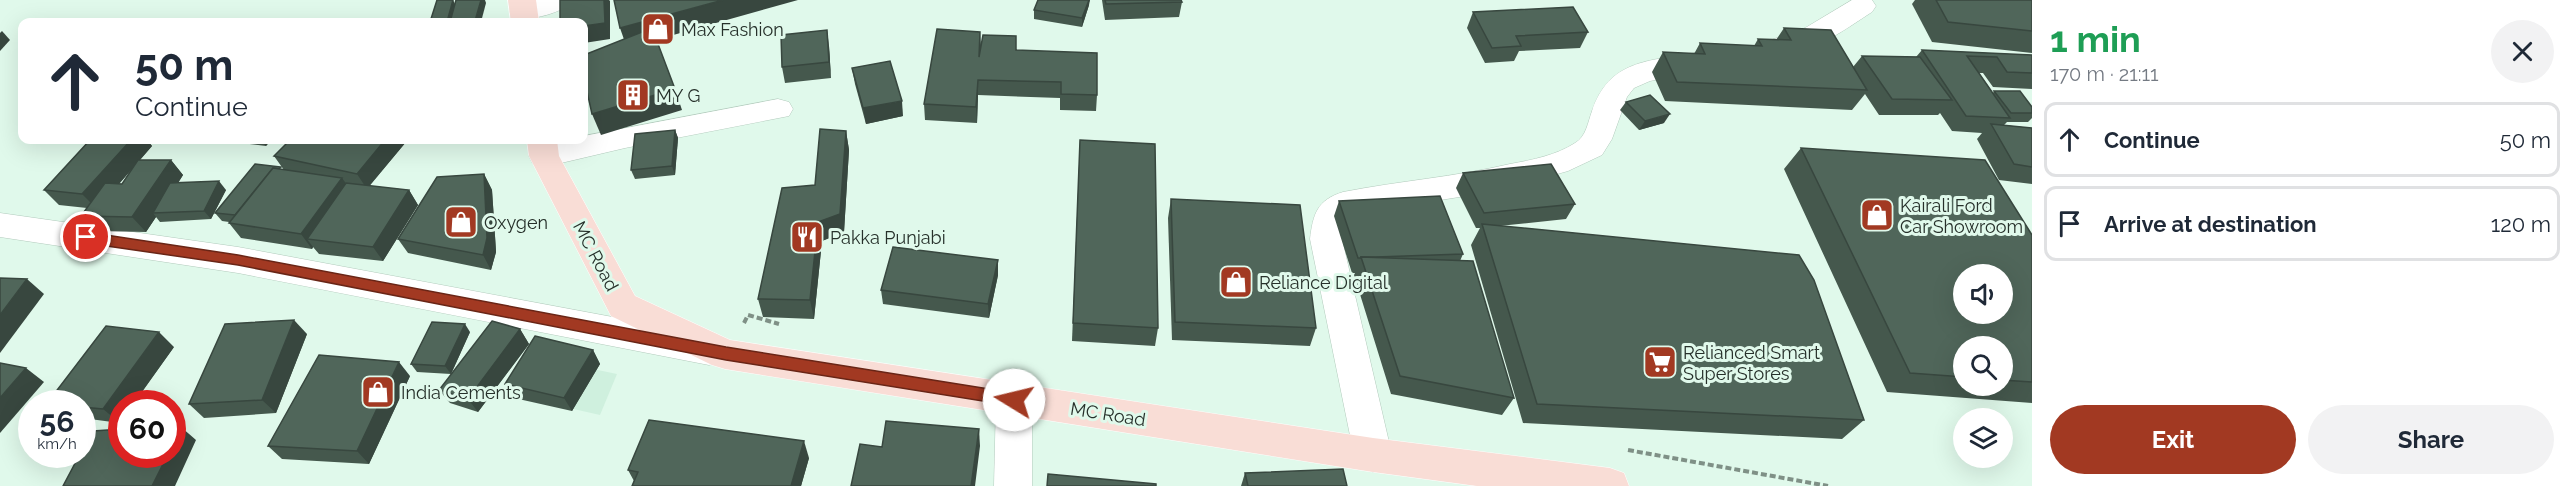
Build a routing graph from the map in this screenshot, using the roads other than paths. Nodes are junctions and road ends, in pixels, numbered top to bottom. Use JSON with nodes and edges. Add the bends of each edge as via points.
{"nodes":[{"id":1,"x":561,"y":0,"type":"edge"},
{"id":2,"x":1862,"y":6,"type":"dead end"},
{"id":3,"x":523,"y":12,"type":"edge"},
{"id":4,"x":1755,"y":52,"type":"edge"},
{"id":5,"x":1720,"y":59,"type":"edge"},
{"id":6,"x":778,"y":109,"type":"dead end"},
{"id":7,"x":588,"y":142,"type":"edge"},
{"id":8,"x":573,"y":144,"type":"edge"},
{"id":9,"x":543,"y":148,"type":"edge"},
{"id":10,"x":0,"y":225,"type":"edge"},
{"id":11,"x":726,"y":354,"type":"junction"},
{"id":12,"x":1014,"y":400,"type":"junction"},
{"id":13,"x":1374,"y":455,"type":"junction"},
{"id":14,"x":1013,"y":486,"type":"edge"},
{"id":15,"x":1610,"y":486,"type":"edge"}],
"edges":[{"from":1,"to":3,"type":"street"},
{"from":2,"to":4,"type":"street","via":[[1815,35]]},
{"from":5,"to":13,"type":"street","via":[[1625,80],[1614,92],[1588,152],[1514,175],[1343,204],[1329,215],[1326,239]]},
{"from":6,"to":7,"type":"street"},
{"from":8,"to":9,"type":"street"},
{"from":9,"to":11,"type":"main road","name":"MC Road","via":[[622,306]]},
{"from":10,"to":11,"type":"street","via":[[238,260]]},
{"from":11,"to":12,"type":"main road","name":"MC Road"},
{"from":12,"to":13,"type":"main road","name":"MC Road"},
{"from":12,"to":14,"type":"street"},
{"from":13,"to":15,"type":"main road","name":"MC Road"}]}
